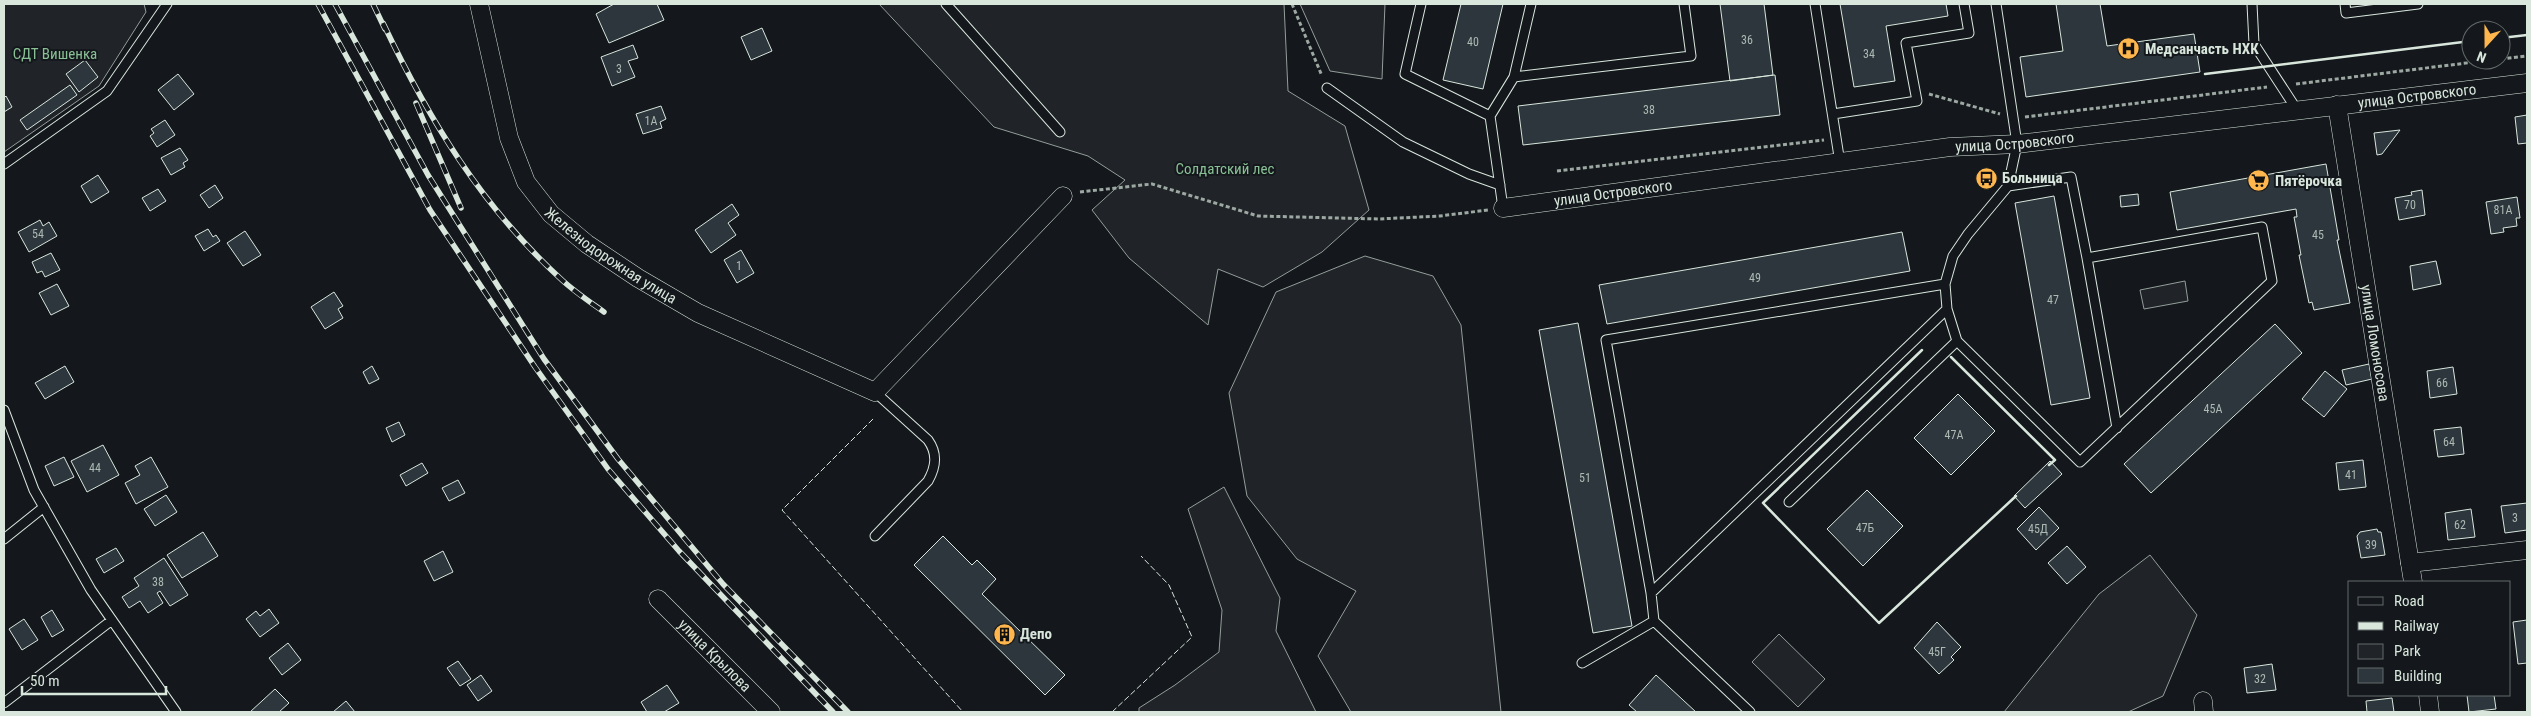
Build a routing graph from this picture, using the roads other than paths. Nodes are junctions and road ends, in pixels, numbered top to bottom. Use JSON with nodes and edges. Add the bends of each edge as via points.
{"nodes":[{"id":1,"x":167,"y":4,"type":"edge"},
{"id":2,"x":479,"y":4,"type":"edge"},
{"id":3,"x":946,"y":4,"type":"edge"},
{"id":4,"x":1421,"y":4,"type":"edge"},
{"id":5,"x":1531,"y":4,"type":"edge"},
{"id":6,"x":1684,"y":4,"type":"edge"},
{"id":7,"x":1815,"y":4,"type":"edge"},
{"id":8,"x":1964,"y":4,"type":"edge"},
{"id":9,"x":1996,"y":4,"type":"edge"},
{"id":10,"x":2252,"y":4,"type":"edge"},
{"id":11,"x":2345,"y":4,"type":"edge"},
{"id":12,"x":2418,"y":4,"type":"edge"},
{"id":13,"x":1514,"y":77,"type":"junction"},
{"id":14,"x":2527,"y":83,"type":"edge"},
{"id":15,"x":1327,"y":88,"type":"road end"},
{"id":16,"x":2337,"y":105,"type":"junction"},
{"id":17,"x":2297,"y":110,"type":"junction"},
{"id":18,"x":1833,"y":114,"type":"junction"},
{"id":19,"x":1490,"y":116,"type":"junction"},
{"id":20,"x":1060,"y":132,"type":"dead end"},
{"id":21,"x":2017,"y":144,"type":"junction"},
{"id":22,"x":1840,"y":163,"type":"junction"},
{"id":23,"x":4,"y":164,"type":"edge"},
{"id":24,"x":1500,"y":185,"type":"junction"},
{"id":25,"x":2008,"y":186,"type":"junction"},
{"id":26,"x":1063,"y":196,"type":"road end"},
{"id":27,"x":1503,"y":208,"type":"joint"},
{"id":28,"x":2087,"y":258,"type":"junction"},
{"id":29,"x":1945,"y":284,"type":"junction"},
{"id":30,"x":1947,"y":309,"type":"junction"},
{"id":31,"x":1957,"y":340,"type":"junction"},
{"id":32,"x":875,"y":392,"type":"junction"},
{"id":33,"x":4,"y":410,"type":"edge"},
{"id":34,"x":2117,"y":428,"type":"junction"},
{"id":35,"x":1788,"y":502,"type":"dead end"},
{"id":36,"x":44,"y":507,"type":"junction"},
{"id":37,"x":875,"y":536,"type":"dead end"},
{"id":38,"x":4,"y":539,"type":"edge"},
{"id":39,"x":2527,"y":550,"type":"edge"},
{"id":40,"x":2410,"y":563,"type":"junction"},
{"id":41,"x":2413,"y":581,"type":"edge"},
{"id":42,"x":1651,"y":593,"type":"junction"},
{"id":43,"x":658,"y":599,"type":"dead end"},
{"id":44,"x":112,"y":620,"type":"junction"},
{"id":45,"x":1654,"y":621,"type":"junction"},
{"id":46,"x":1582,"y":663,"type":"dead end"},
{"id":47,"x":2428,"y":696,"type":"edge"},
{"id":48,"x":4,"y":704,"type":"edge"},
{"id":49,"x":176,"y":712,"type":"edge"},
{"id":50,"x":771,"y":712,"type":"edge"},
{"id":51,"x":1750,"y":712,"type":"edge"},
{"id":52,"x":2430,"y":712,"type":"edge"}],
"edges":[{"from":1,"to":23,"type":"lane","via":[[107,91]]},
{"from":2,"to":32,"type":"street","name":"Железнодорожная улица","via":[[509,138],[526,182],[551,214],[587,244],[698,312]]},
{"from":3,"to":20,"type":"lane"},
{"from":4,"to":19,"type":"lane","via":[[1405,74]]},
{"from":5,"to":13,"type":"lane"},
{"from":6,"to":13,"type":"lane","via":[[1691,56]]},
{"from":7,"to":18,"type":"lane"},
{"from":8,"to":18,"type":"lane","via":[[1969,33],[1906,43],[1917,101]]},
{"from":9,"to":21,"type":"lane"},
{"from":10,"to":17,"type":"lane","via":[[2254,44]]},
{"from":11,"to":12,"type":"lane","via":[[2346,13]]},
{"from":13,"to":19,"type":"lane"},
{"from":14,"to":16,"type":"street","name":"улица Островского"},
{"from":15,"to":24,"type":"lane","via":[[1402,142]]},
{"from":16,"to":17,"type":"street","name":"улица Островского"},
{"from":16,"to":40,"type":"street","name":"улица Ломоносова"},
{"from":17,"to":21,"type":"street","name":"улица Островского"},
{"from":18,"to":22,"type":"lane"},
{"from":19,"to":24,"type":"lane"},
{"from":21,"to":22,"type":"street","name":"улица Островского","via":[[1950,147]]},
{"from":21,"to":25,"type":"lane"},
{"from":22,"to":27,"type":"street","name":"улица Островского"},
{"from":24,"to":27,"type":"lane"},
{"from":25,"to":28,"type":"lane","via":[[2071,177]]},
{"from":25,"to":29,"type":"lane","via":[[1953,256]]},
{"from":26,"to":32,"type":"street"},
{"from":28,"to":34,"type":"lane"},
{"from":28,"to":34,"type":"lane","via":[[2262,227],[2272,281]]},
{"from":29,"to":30,"type":"lane"},
{"from":29,"to":42,"type":"lane","via":[[1606,340]]},
{"from":30,"to":31,"type":"lane"},
{"from":30,"to":42,"type":"lane"},
{"from":31,"to":34,"type":"lane","via":[[2080,462]]},
{"from":31,"to":35,"type":"lane"},
{"from":32,"to":37,"type":"lane","via":[[928,440],[936,459],[928,482]]},
{"from":33,"to":36,"type":"lane","via":[[34,490]]},
{"from":36,"to":38,"type":"lane"},
{"from":36,"to":44,"type":"lane","via":[[91,590]]},
{"from":39,"to":40,"type":"street"},
{"from":40,"to":41,"type":"street","name":"улица Ломоносова"},
{"from":42,"to":45,"type":"lane"},
{"from":43,"to":50,"type":"street","name":"улица Крылова"},
{"from":44,"to":48,"type":"lane"},
{"from":44,"to":49,"type":"lane"},
{"from":45,"to":46,"type":"lane"},
{"from":45,"to":51,"type":"lane"},
{"from":47,"to":52,"type":"street"}]}
